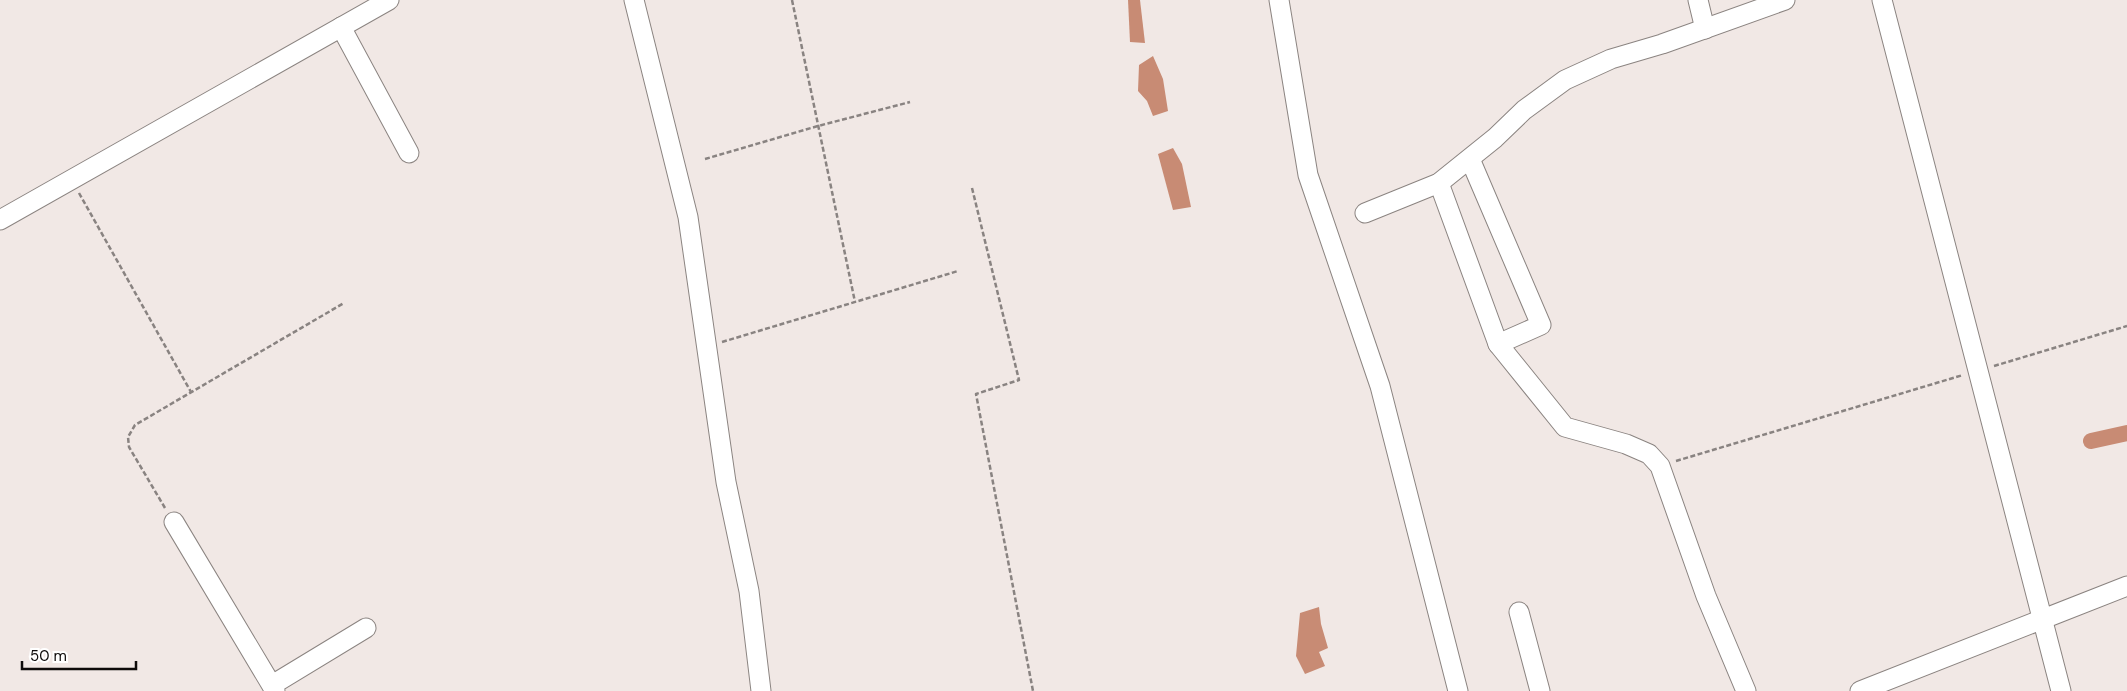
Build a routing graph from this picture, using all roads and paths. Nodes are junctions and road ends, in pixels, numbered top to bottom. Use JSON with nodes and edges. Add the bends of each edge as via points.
{"nodes":[{"id":1,"x":389,"y":0,"type":"edge"},
{"id":2,"x":634,"y":0,"type":"edge"},
{"id":3,"x":792,"y":0,"type":"edge"},
{"id":4,"x":1278,"y":0,"type":"edge"},
{"id":5,"x":1698,"y":0,"type":"edge"},
{"id":6,"x":1786,"y":0,"type":"edge"},
{"id":7,"x":1882,"y":0,"type":"edge"},
{"id":8,"x":340,"y":27,"type":"junction"},
{"id":9,"x":1704,"y":29,"type":"junction"},
{"id":10,"x":910,"y":102,"type":"dead end"},
{"id":11,"x":818,"y":126,"type":"junction"},
{"id":12,"x":409,"y":153,"type":"dead end"},
{"id":13,"x":706,"y":159,"type":"dead end"},
{"id":14,"x":1470,"y":160,"type":"junction"},
{"id":15,"x":72,"y":180,"type":"junction"},
{"id":16,"x":1439,"y":183,"type":"junction"},
{"id":17,"x":972,"y":188,"type":"dead end"},
{"id":18,"x":1365,"y":213,"type":"dead end"},
{"id":19,"x":0,"y":220,"type":"edge"},
{"id":20,"x":958,"y":271,"type":"dead end"},
{"id":21,"x":855,"y":302,"type":"junction"},
{"id":22,"x":344,"y":303,"type":"dead end"},
{"id":23,"x":2127,"y":326,"type":"edge"},
{"id":24,"x":1498,"y":344,"type":"junction"},
{"id":25,"x":707,"y":347,"type":"junction"},
{"id":26,"x":1978,"y":371,"type":"junction"},
{"id":27,"x":191,"y":392,"type":"junction"},
{"id":28,"x":1660,"y":466,"type":"junction"},
{"id":29,"x":174,"y":522,"type":"joint"},
{"id":30,"x":2127,"y":586,"type":"edge"},
{"id":31,"x":1519,"y":612,"type":"dead end"},
{"id":32,"x":2042,"y":620,"type":"junction"},
{"id":33,"x":366,"y":628,"type":"dead end"},
{"id":34,"x":274,"y":688,"type":"edge"},
{"id":35,"x":761,"y":691,"type":"edge"},
{"id":36,"x":1033,"y":691,"type":"edge"},
{"id":37,"x":1458,"y":691,"type":"edge"},
{"id":38,"x":1540,"y":691,"type":"edge"},
{"id":39,"x":1746,"y":691,"type":"edge"},
{"id":40,"x":1860,"y":691,"type":"edge"},
{"id":41,"x":2061,"y":691,"type":"edge"}],
"edges":[{"from":1,"to":8,"type":"street"},
{"from":2,"to":25,"type":"street","via":[[688,217]]},
{"from":3,"to":11,"type":"path"},
{"from":4,"to":37,"type":"street","via":[[1308,175],[1380,386]]},
{"from":5,"to":9,"type":"street"},
{"from":6,"to":9,"type":"street"},
{"from":7,"to":26,"type":"street"},
{"from":8,"to":12,"type":"street"},
{"from":8,"to":15,"type":"street"},
{"from":9,"to":14,"type":"street","via":[[1611,59],[1565,80],[1524,110]]},
{"from":10,"to":11,"type":"path"},
{"from":11,"to":13,"type":"path"},
{"from":11,"to":21,"type":"path"},
{"from":14,"to":16,"type":"street"},
{"from":14,"to":24,"type":"street","via":[[1542,325]]},
{"from":15,"to":19,"type":"street"},
{"from":15,"to":27,"type":"path"},
{"from":16,"to":18,"type":"street"},
{"from":16,"to":24,"type":"street"},
{"from":17,"to":36,"type":"path","via":[[1019,380],[976,394]]},
{"from":20,"to":21,"type":"path"},
{"from":21,"to":25,"type":"path"},
{"from":22,"to":27,"type":"path"},
{"from":23,"to":26,"type":"path"},
{"from":24,"to":28,"type":"street","via":[[1565,427],[1626,444],[1649,454]]},
{"from":25,"to":35,"type":"street","via":[[726,482],[748,591]]},
{"from":26,"to":28,"type":"path"},
{"from":26,"to":32,"type":"street"},
{"from":27,"to":29,"type":"path","via":[[135,425],[128,437],[129,447]]},
{"from":28,"to":39,"type":"street","via":[[1706,596]]},
{"from":29,"to":34,"type":"street"},
{"from":30,"to":32,"type":"street"},
{"from":31,"to":38,"type":"street"},
{"from":32,"to":40,"type":"street"},
{"from":32,"to":41,"type":"street"},
{"from":33,"to":34,"type":"street"}]}
